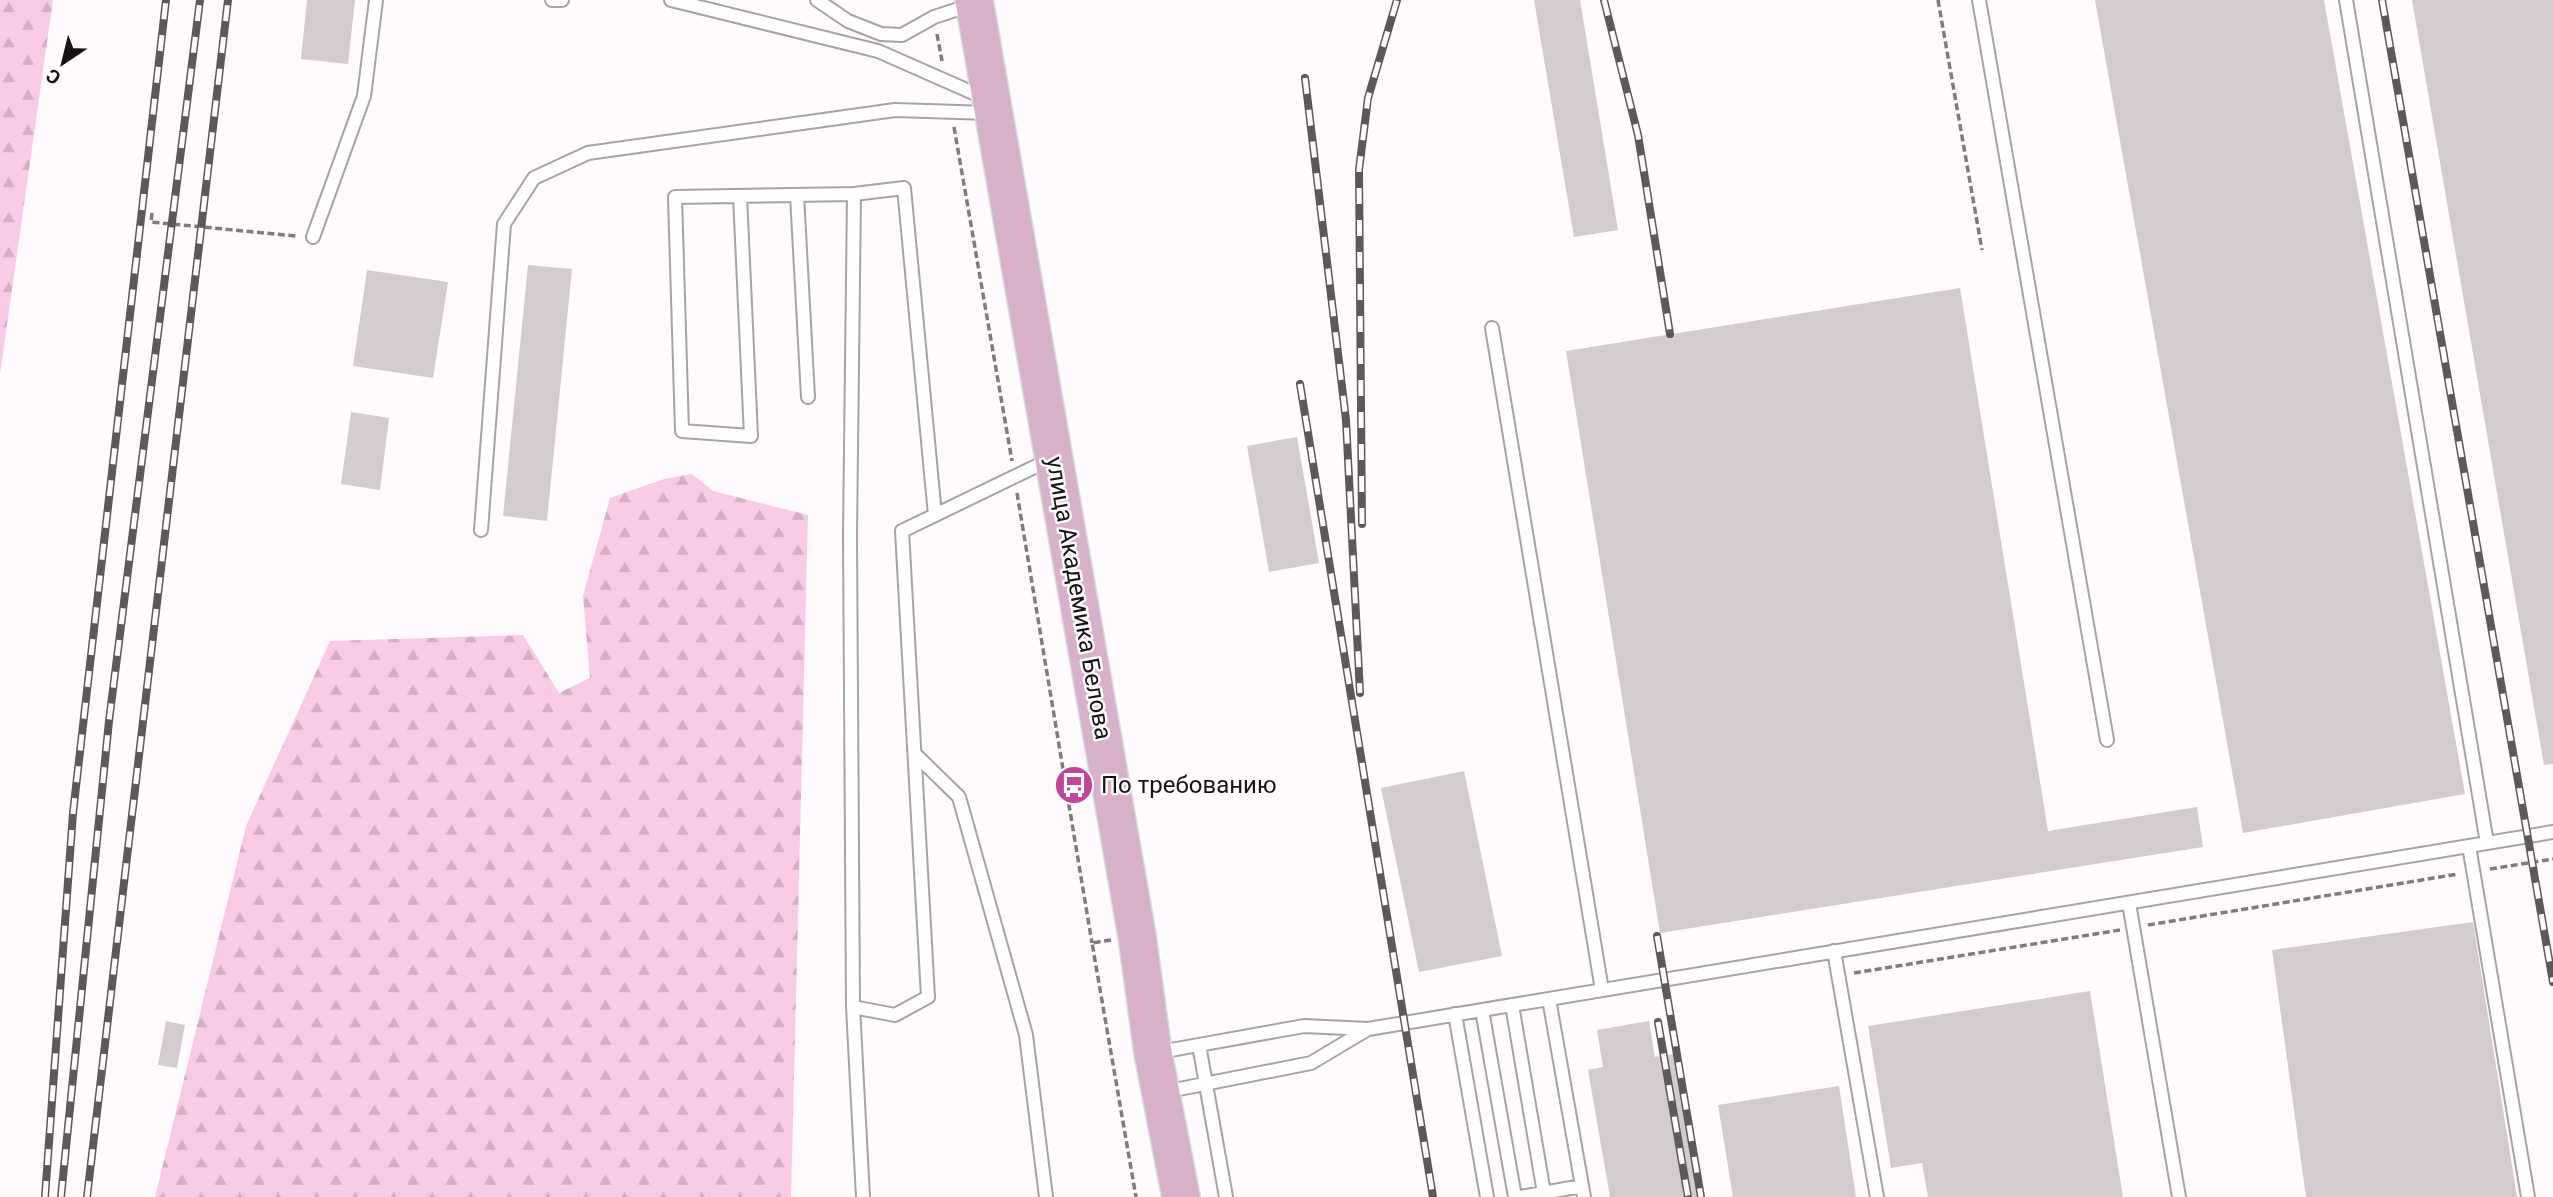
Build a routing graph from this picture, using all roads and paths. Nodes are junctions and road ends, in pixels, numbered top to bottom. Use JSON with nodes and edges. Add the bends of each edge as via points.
{"nodes":[{"id":1,"x":376,"y":0,"type":"edge"},
{"id":2,"x":552,"y":0,"type":"edge"},
{"id":3,"x":562,"y":0,"type":"edge"},
{"id":4,"x":671,"y":0,"type":"edge"},
{"id":5,"x":817,"y":0,"type":"edge"},
{"id":6,"x":1938,"y":0,"type":"edge"},
{"id":7,"x":1979,"y":0,"type":"edge"},
{"id":8,"x":2346,"y":0,"type":"edge"},
{"id":9,"x":974,"y":2,"type":"edge"},
{"id":10,"x":993,"y":107,"type":"junction"},
{"id":11,"x":854,"y":194,"type":"junction"},
{"id":12,"x":797,"y":195,"type":"junction"},
{"id":13,"x":740,"y":196,"type":"junction"},
{"id":14,"x":152,"y":213,"type":"dead end"},
{"id":15,"x":313,"y":237,"type":"joint"},
{"id":16,"x":1982,"y":250,"type":"dead end"},
{"id":17,"x":1492,"y":328,"type":"dead end"},
{"id":18,"x":808,"y":397,"type":"dead end"},
{"id":19,"x":1054,"y":458,"type":"junction"},
{"id":20,"x":936,"y":515,"type":"junction"},
{"id":21,"x":481,"y":530,"type":"dead end"},
{"id":22,"x":2107,"y":740,"type":"dead end"},
{"id":23,"x":915,"y":754,"type":"junction"},
{"id":24,"x":2553,"y":832,"type":"edge"},
{"id":25,"x":2487,"y":843,"type":"junction"},
{"id":26,"x":2469,"y":846,"type":"junction"},
{"id":27,"x":2553,"y":859,"type":"edge"},
{"id":28,"x":2474,"y":872,"type":"junction"},
{"id":29,"x":2129,"y":902,"type":"junction"},
{"id":30,"x":2133,"y":927,"type":"junction"},
{"id":31,"x":1137,"y":936,"type":"junction"},
{"id":32,"x":1834,"y":951,"type":"junction"},
{"id":33,"x":1839,"y":975,"type":"junction"},
{"id":34,"x":1602,"y":990,"type":"junction"},
{"id":35,"x":1549,"y":999,"type":"junction"},
{"id":36,"x":1512,"y":1005,"type":"junction"},
{"id":37,"x":853,"y":1007,"type":"junction"},
{"id":38,"x":1482,"y":1010,"type":"junction"},
{"id":39,"x":1455,"y":1014,"type":"junction"},
{"id":40,"x":1368,"y":1029,"type":"junction"},
{"id":41,"x":1199,"y":1045,"type":"junction"},
{"id":42,"x":1153,"y":1053,"type":"junction"},
{"id":43,"x":1206,"y":1084,"type":"junction"},
{"id":44,"x":1160,"y":1093,"type":"junction"},
{"id":45,"x":1583,"y":1192,"type":"edge"},
{"id":46,"x":1544,"y":1193,"type":"junction"},
{"id":47,"x":863,"y":1197,"type":"edge"},
{"id":48,"x":1046,"y":1197,"type":"edge"},
{"id":49,"x":1136,"y":1197,"type":"edge"},
{"id":50,"x":1181,"y":1197,"type":"edge"},
{"id":51,"x":1226,"y":1197,"type":"edge"},
{"id":52,"x":1487,"y":1197,"type":"edge"},
{"id":53,"x":1517,"y":1197,"type":"edge"},
{"id":54,"x":1877,"y":1197,"type":"edge"},
{"id":55,"x":2179,"y":1197,"type":"edge"},
{"id":56,"x":2528,"y":1197,"type":"edge"}],
"edges":[{"from":1,"to":15,"type":"lane","via":[[364,96]]},
{"from":2,"to":3,"type":"lane"},
{"from":4,"to":10,"type":"lane","via":[[878,51]]},
{"from":5,"to":9,"type":"lane","via":[[848,21],[881,34],[902,35]]},
{"from":6,"to":16,"type":"path"},
{"from":7,"to":22,"type":"lane"},
{"from":8,"to":25,"type":"lane"},
{"from":9,"to":10,"type":"main road","name":"улица Академика Белова"},
{"from":10,"to":19,"type":"main road","name":"улица Академика Белова"},
{"from":10,"to":21,"type":"lane","via":[[895,110],[588,153],[534,178],[503,224]]},
{"from":11,"to":12,"type":"lane"},
{"from":11,"to":20,"type":"lane","via":[[904,188]]},
{"from":11,"to":37,"type":"lane","via":[[850,535]]},
{"from":12,"to":13,"type":"lane"},
{"from":12,"to":18,"type":"lane"},
{"from":13,"to":13,"type":"lane","via":[[675,197],[682,431],[751,436]]},
{"from":14,"to":15,"type":"path","via":[[151,222]]},
{"from":17,"to":34,"type":"lane"},
{"from":19,"to":20,"type":"lane"},
{"from":19,"to":31,"type":"main road","name":"улица Академика Белова"},
{"from":20,"to":23,"type":"lane","via":[[902,531]]},
{"from":23,"to":37,"type":"lane","via":[[928,997],[895,1015]]},
{"from":23,"to":48,"type":"lane","via":[[960,797],[1026,1035]]},
{"from":24,"to":25,"type":"lane"},
{"from":25,"to":26,"type":"lane"},
{"from":26,"to":28,"type":"lane"},
{"from":26,"to":29,"type":"lane"},
{"from":27,"to":28,"type":"path"},
{"from":28,"to":30,"type":"path"},
{"from":28,"to":56,"type":"lane"},
{"from":29,"to":30,"type":"lane"},
{"from":29,"to":32,"type":"lane"},
{"from":30,"to":33,"type":"path"},
{"from":30,"to":55,"type":"lane"},
{"from":31,"to":42,"type":"main road","name":"улица Академика Белова"},
{"from":31,"to":49,"type":"path","via":[[1092,943]]},
{"from":32,"to":33,"type":"lane"},
{"from":32,"to":34,"type":"lane"},
{"from":33,"to":54,"type":"lane"},
{"from":34,"to":35,"type":"lane"},
{"from":35,"to":36,"type":"lane"},
{"from":35,"to":45,"type":"lane"},
{"from":36,"to":38,"type":"lane"},
{"from":36,"to":46,"type":"lane"},
{"from":37,"to":47,"type":"lane"},
{"from":38,"to":39,"type":"lane"},
{"from":38,"to":53,"type":"lane"},
{"from":39,"to":40,"type":"lane"},
{"from":39,"to":52,"type":"lane"},
{"from":40,"to":41,"type":"lane","via":[[1304,1026]]},
{"from":40,"to":43,"type":"lane","via":[[1311,1063]]},
{"from":41,"to":42,"type":"lane"},
{"from":41,"to":43,"type":"lane"},
{"from":42,"to":44,"type":"main road","name":"улица Академика Белова"},
{"from":43,"to":44,"type":"lane"},
{"from":43,"to":51,"type":"lane"},
{"from":44,"to":50,"type":"main road","name":"улица Академика Белова"},
{"from":45,"to":46,"type":"lane"},
{"from":46,"to":53,"type":"lane"}]}
